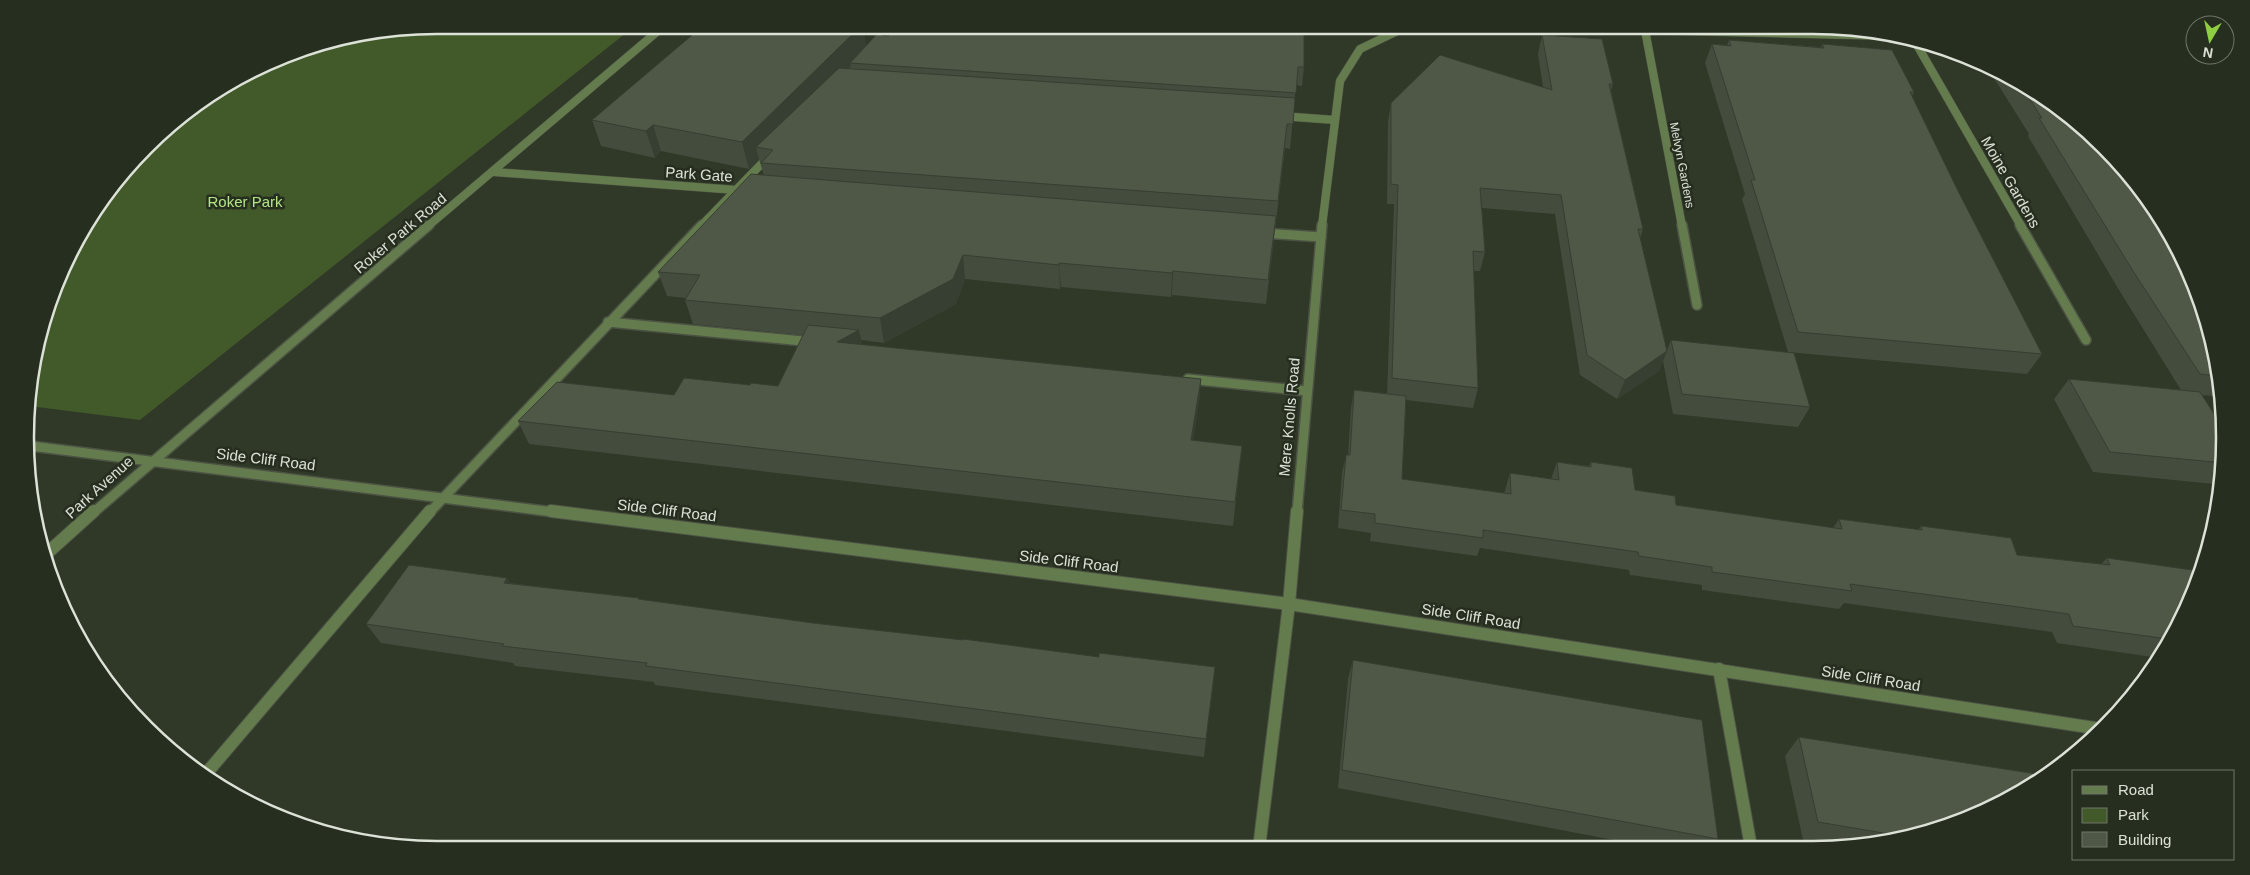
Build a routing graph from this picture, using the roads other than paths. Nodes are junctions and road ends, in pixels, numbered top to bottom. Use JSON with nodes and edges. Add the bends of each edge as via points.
{"nodes":[{"id":1,"x":655,"y":34,"type":"edge"},
{"id":2,"x":890,"y":34,"type":"edge"},
{"id":3,"x":1391,"y":34,"type":"edge"},
{"id":4,"x":1646,"y":34,"type":"edge"},
{"id":5,"x":1799,"y":34,"type":"edge"},
{"id":6,"x":1829,"y":35,"type":"edge"},
{"id":7,"x":1918,"y":48,"type":"edge"},
{"id":8,"x":873,"y":52,"type":"edge"},
{"id":9,"x":1276,"y":116,"type":"edge"},
{"id":10,"x":1335,"y":120,"type":"junction"},
{"id":11,"x":777,"y":148,"type":"edge"},
{"id":12,"x":494,"y":172,"type":"junction"},
{"id":13,"x":734,"y":190,"type":"junction"},
{"id":14,"x":754,"y":192,"type":"edge"},
{"id":15,"x":1252,"y":232,"type":"edge"},
{"id":16,"x":1322,"y":237,"type":"junction"},
{"id":17,"x":1697,"y":305,"type":"dead end"},
{"id":18,"x":608,"y":322,"type":"junction"},
{"id":19,"x":2086,"y":340,"type":"dead end"},
{"id":20,"x":824,"y":344,"type":"edge"},
{"id":21,"x":1179,"y":378,"type":"edge"},
{"id":22,"x":1307,"y":391,"type":"junction"},
{"id":23,"x":34,"y":446,"type":"edge"},
{"id":24,"x":151,"y":460,"type":"junction"},
{"id":25,"x":443,"y":496,"type":"junction"},
{"id":26,"x":50,"y":550,"type":"edge"},
{"id":27,"x":1289,"y":604,"type":"junction"},
{"id":28,"x":1719,"y":669,"type":"junction"},
{"id":29,"x":2093,"y":728,"type":"edge"},
{"id":30,"x":209,"y":770,"type":"edge"},
{"id":31,"x":1260,"y":841,"type":"edge"},
{"id":32,"x":1750,"y":841,"type":"edge"}],
"edges":[{"from":1,"to":12,"type":"street","name":"Roker Park Road"},
{"from":2,"to":8,"type":"street"},
{"from":3,"to":10,"type":"street","name":"Mere Knolls Road","via":[[1360,49],[1340,81]]},
{"from":4,"to":17,"type":"street","name":"Melvyn Gardens"},
{"from":5,"to":6,"type":"street"},
{"from":7,"to":19,"type":"street","name":"Moine Gardens"},
{"from":9,"to":10,"type":"street"},
{"from":10,"to":16,"type":"street","name":"Mere Knolls Road"},
{"from":11,"to":13,"type":"street"},
{"from":12,"to":13,"type":"street","name":"Park Gate"},
{"from":12,"to":24,"type":"street","name":"Roker Park Road"},
{"from":13,"to":14,"type":"street","name":"Park Gate"},
{"from":13,"to":18,"type":"street"},
{"from":15,"to":16,"type":"street"},
{"from":16,"to":22,"type":"street","name":"Mere Knolls Road"},
{"from":18,"to":20,"type":"street"},
{"from":18,"to":25,"type":"street"},
{"from":21,"to":22,"type":"street"},
{"from":22,"to":27,"type":"street","name":"Mere Knolls Road"},
{"from":23,"to":24,"type":"street","name":"Side Cliff Road"},
{"from":24,"to":25,"type":"street","name":"Side Cliff Road"},
{"from":24,"to":26,"type":"street","name":"Park Avenue"},
{"from":25,"to":27,"type":"street","name":"Side Cliff Road"},
{"from":25,"to":30,"type":"street"},
{"from":27,"to":28,"type":"street","name":"Side Cliff Road"},
{"from":27,"to":31,"type":"street","name":"Mere Knolls Road"},
{"from":28,"to":29,"type":"street","name":"Side Cliff Road"},
{"from":28,"to":32,"type":"street"}]}
